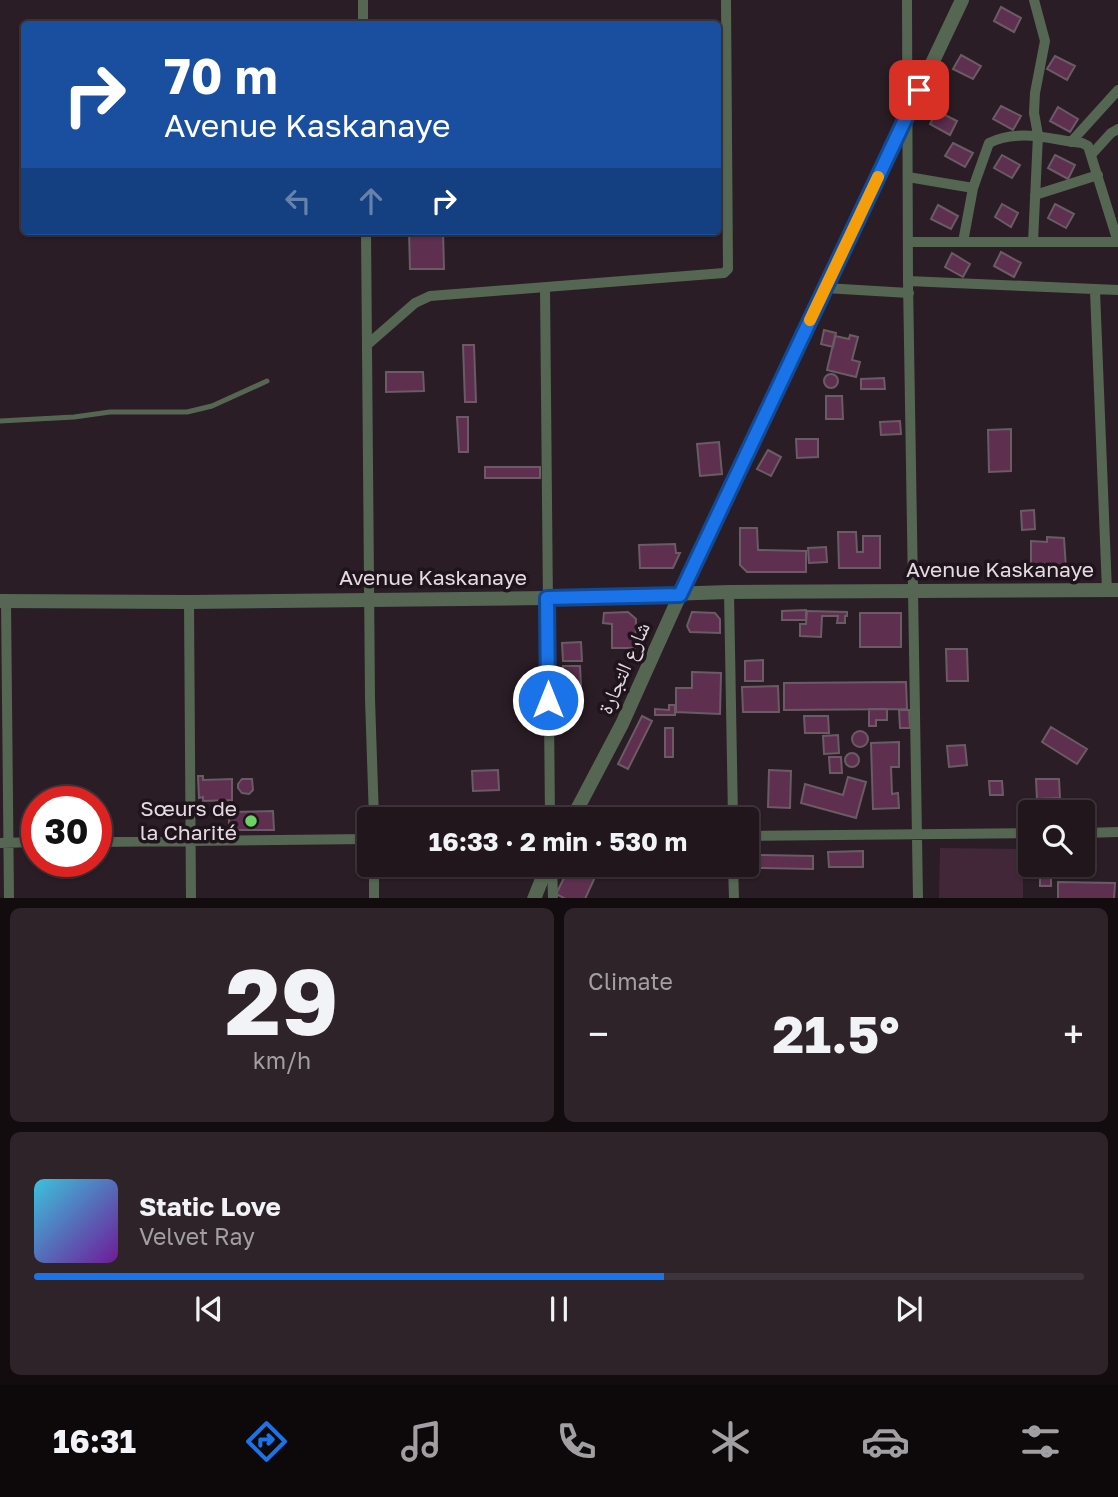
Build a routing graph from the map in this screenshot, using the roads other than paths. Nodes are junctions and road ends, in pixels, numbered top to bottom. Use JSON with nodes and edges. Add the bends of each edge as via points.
{"nodes":[{"id":1,"x":363,"y":0,"type":"edge"},
{"id":2,"x":726,"y":0,"type":"edge"},
{"id":3,"x":907,"y":0,"type":"edge"},
{"id":4,"x":962,"y":0,"type":"edge"},
{"id":5,"x":1034,"y":0,"type":"edge"},
{"id":6,"x":363,"y":21,"type":"edge"},
{"id":7,"x":1118,"y":90,"type":"edge"},
{"id":8,"x":908,"y":112,"type":"junction"},
{"id":9,"x":1118,"y":129,"type":"edge"},
{"id":10,"x":1038,"y":135,"type":"junction"},
{"id":11,"x":1071,"y":142,"type":"junction"},
{"id":12,"x":1091,"y":155,"type":"junction"},
{"id":13,"x":1098,"y":175,"type":"junction"},
{"id":14,"x":908,"y":177,"type":"junction"},
{"id":15,"x":973,"y":188,"type":"junction"},
{"id":16,"x":1035,"y":195,"type":"junction"},
{"id":17,"x":366,"y":235,"type":"edge"},
{"id":18,"x":908,"y":242,"type":"junction"},
{"id":19,"x":963,"y":242,"type":"junction"},
{"id":20,"x":1033,"y":242,"type":"junction"},
{"id":21,"x":1118,"y":242,"type":"edge"},
{"id":22,"x":908,"y":281,"type":"junction"},
{"id":23,"x":545,"y":288,"type":"junction"},
{"id":24,"x":825,"y":288,"type":"junction"},
{"id":25,"x":1118,"y":290,"type":"edge"},
{"id":26,"x":1095,"y":291,"type":"junction"},
{"id":27,"x":909,"y":293,"type":"junction"},
{"id":28,"x":367,"y":345,"type":"junction"},
{"id":29,"x":267,"y":381,"type":"dead end"},
{"id":30,"x":0,"y":421,"type":"edge"},
{"id":31,"x":1113,"y":591,"type":"edge"},
{"id":32,"x":729,"y":592,"type":"junction"},
{"id":33,"x":914,"y":592,"type":"junction"},
{"id":34,"x":680,"y":595,"type":"junction"},
{"id":35,"x":547,"y":598,"type":"junction"},
{"id":36,"x":369,"y":599,"type":"junction"},
{"id":37,"x":3,"y":601,"type":"edge"},
{"id":38,"x":189,"y":602,"type":"junction"},
{"id":39,"x":374,"y":807,"type":"edge"},
{"id":40,"x":550,"y":807,"type":"edge"},
{"id":41,"x":578,"y":807,"type":"edge"},
{"id":42,"x":733,"y":807,"type":"edge"},
{"id":43,"x":1118,"y":832,"type":"edge"},
{"id":44,"x":1018,"y":833,"type":"edge"},
{"id":45,"x":1095,"y":833,"type":"edge"},
{"id":46,"x":916,"y":835,"type":"junction"},
{"id":47,"x":759,"y":836,"type":"edge"},
{"id":48,"x":357,"y":839,"type":"edge"},
{"id":49,"x":191,"y":841,"type":"junction"},
{"id":50,"x":112,"y":842,"type":"edge"},
{"id":51,"x":4,"y":843,"type":"edge"},
{"id":52,"x":374,"y":877,"type":"edge"},
{"id":53,"x":544,"y":877,"type":"edge"},
{"id":54,"x":551,"y":877,"type":"edge"},
{"id":55,"x":733,"y":877,"type":"edge"},
{"id":56,"x":9,"y":898,"type":"edge"},
{"id":57,"x":191,"y":898,"type":"edge"},
{"id":58,"x":374,"y":898,"type":"edge"},
{"id":59,"x":534,"y":898,"type":"edge"},
{"id":60,"x":553,"y":898,"type":"edge"},
{"id":61,"x":734,"y":898,"type":"edge"},
{"id":62,"x":918,"y":898,"type":"edge"}],
"edges":[{"from":1,"to":6,"type":"street"},
{"from":2,"to":23,"type":"street","via":[[729,269]]},
{"from":3,"to":8,"type":"street"},
{"from":4,"to":8,"type":"street","name":"شارع التجارة"},
{"from":5,"to":10,"type":"street","via":[[1045,41],[1035,93]]},
{"from":7,"to":11,"type":"street"},
{"from":8,"to":14,"type":"street"},
{"from":8,"to":24,"type":"street","name":"شارع التجارة"},
{"from":9,"to":12,"type":"street"},
{"from":10,"to":11,"type":"street"},
{"from":10,"to":15,"type":"street","via":[[989,143]]},
{"from":10,"to":16,"type":"street"},
{"from":11,"to":12,"type":"street","via":[[1088,146]]},
{"from":12,"to":13,"type":"street"},
{"from":13,"to":16,"type":"street"},
{"from":13,"to":21,"type":"street"},
{"from":14,"to":15,"type":"street"},
{"from":14,"to":18,"type":"street"},
{"from":15,"to":19,"type":"street"},
{"from":16,"to":20,"type":"street"},
{"from":17,"to":28,"type":"street"},
{"from":18,"to":19,"type":"street"},
{"from":18,"to":22,"type":"street"},
{"from":19,"to":20,"type":"street"},
{"from":20,"to":21,"type":"street"},
{"from":22,"to":26,"type":"street"},
{"from":22,"to":27,"type":"street"},
{"from":23,"to":28,"type":"street","via":[[430,296],[415,303]]},
{"from":23,"to":35,"type":"street"},
{"from":24,"to":27,"type":"street"},
{"from":24,"to":34,"type":"street","name":"شارع التجارة"},
{"from":25,"to":26,"type":"street"},
{"from":26,"to":31,"type":"street"},
{"from":27,"to":33,"type":"street"},
{"from":28,"to":36,"type":"street"},
{"from":29,"to":30,"type":"lane","via":[[187,412],[110,412]]},
{"from":31,"to":33,"type":"street","name":"Avenue Kaskanaye"},
{"from":32,"to":33,"type":"street","name":"Avenue Kaskanaye"},
{"from":32,"to":34,"type":"street","name":"Avenue Kaskanaye"},
{"from":32,"to":42,"type":"street"},
{"from":33,"to":46,"type":"street"},
{"from":34,"to":35,"type":"street","name":"Avenue Kaskanaye"},
{"from":34,"to":41,"type":"street","name":"شارع التجارة"},
{"from":35,"to":36,"type":"street","name":"Avenue Kaskanaye"},
{"from":35,"to":40,"type":"street"},
{"from":36,"to":38,"type":"street","name":"Avenue Kaskanaye"},
{"from":36,"to":39,"type":"street"},
{"from":37,"to":38,"type":"street","name":"Avenue Kaskanaye"},
{"from":37,"to":51,"type":"street"},
{"from":38,"to":49,"type":"street"},
{"from":43,"to":45,"type":"street"},
{"from":44,"to":46,"type":"street"},
{"from":46,"to":47,"type":"street"},
{"from":46,"to":62,"type":"street"},
{"from":48,"to":49,"type":"street"},
{"from":49,"to":50,"type":"street"},
{"from":49,"to":57,"type":"street"},
{"from":51,"to":56,"type":"street"},
{"from":52,"to":58,"type":"street"},
{"from":53,"to":59,"type":"street"},
{"from":54,"to":60,"type":"street"},
{"from":55,"to":61,"type":"street"}]}
